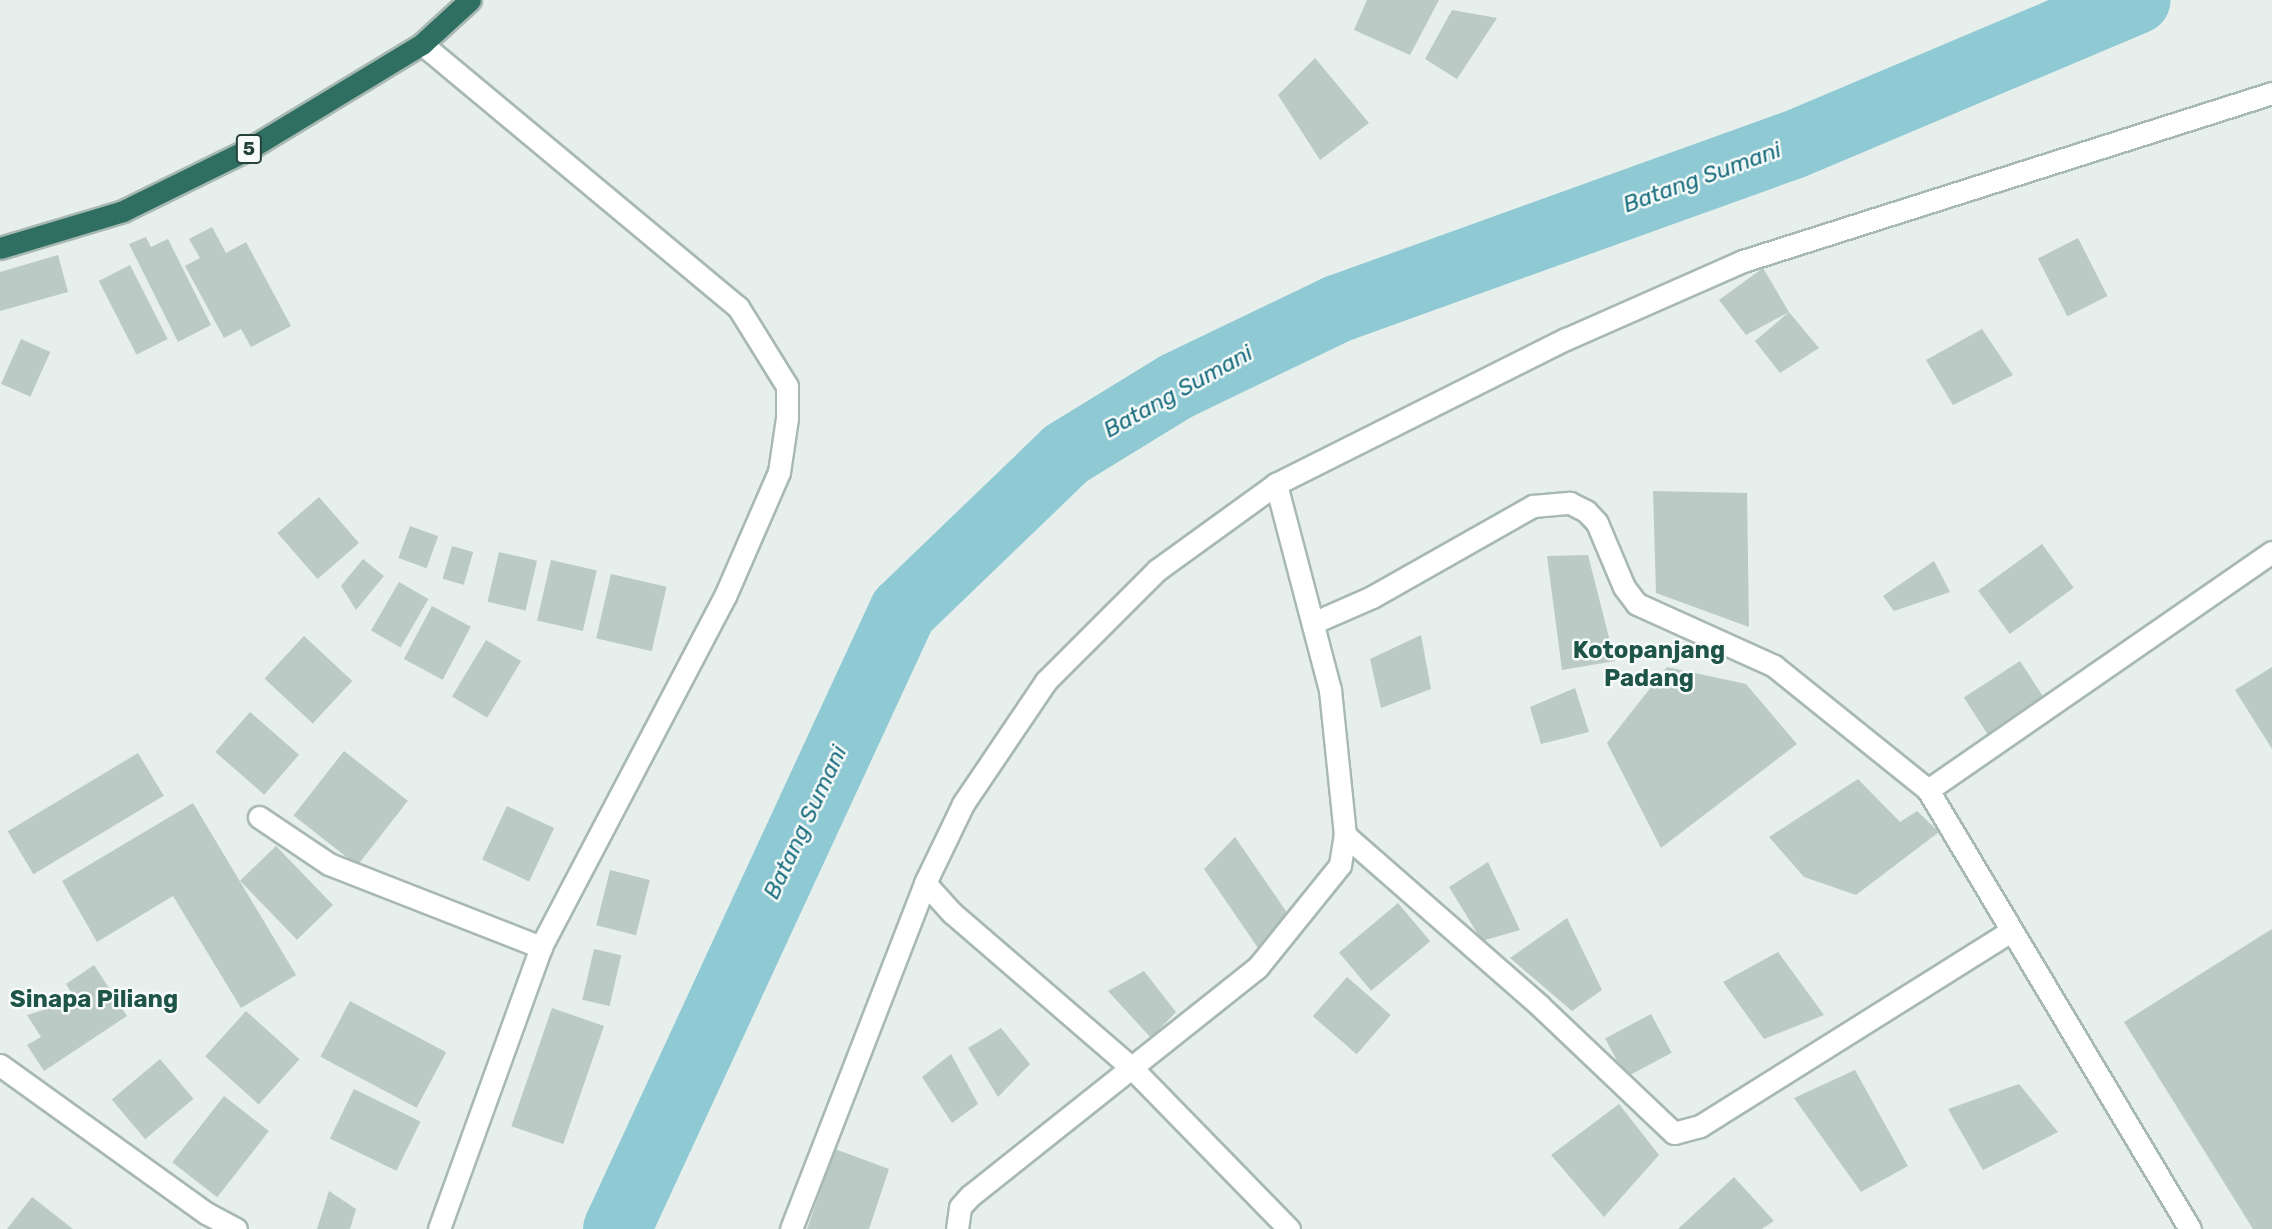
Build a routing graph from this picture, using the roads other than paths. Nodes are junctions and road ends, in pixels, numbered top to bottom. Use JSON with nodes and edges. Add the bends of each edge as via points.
{"nodes":[{"id":1,"x":470,"y":0,"type":"edge"},
{"id":2,"x":422,"y":44,"type":"junction"},
{"id":3,"x":2272,"y":93,"type":"edge"},
{"id":4,"x":0,"y":248,"type":"edge"},
{"id":5,"x":1276,"y":484,"type":"junction"},
{"id":6,"x":2272,"y":552,"type":"edge"},
{"id":7,"x":1315,"y":622,"type":"junction"},
{"id":8,"x":1928,"y":790,"type":"junction"},
{"id":9,"x":260,"y":817,"type":"dead end"},
{"id":10,"x":1345,"y":835,"type":"junction"},
{"id":11,"x":925,"y":883,"type":"junction"},
{"id":12,"x":2011,"y":931,"type":"junction"},
{"id":13,"x":541,"y":947,"type":"junction"},
{"id":14,"x":0,"y":1065,"type":"edge"},
{"id":15,"x":1133,"y":1069,"type":"junction"},
{"id":16,"x":236,"y":1229,"type":"edge"},
{"id":17,"x":439,"y":1229,"type":"edge"},
{"id":18,"x":791,"y":1229,"type":"edge"},
{"id":19,"x":957,"y":1229,"type":"edge"},
{"id":20,"x":1289,"y":1229,"type":"edge"},
{"id":21,"x":2190,"y":1229,"type":"edge"}],
"edges":[{"from":1,"to":2,"type":"highway","number":"5"},
{"from":2,"to":4,"type":"highway","number":"5","via":[[247,150],[123,211]]},
{"from":2,"to":13,"type":"street","via":[[738,307],[787,386],[788,418],[779,472],[725,596]]},
{"from":3,"to":5,"type":"street","via":[[1743,261],[1566,339]]},
{"from":5,"to":7,"type":"street"},
{"from":5,"to":11,"type":"street","via":[[1157,570],[1046,681],[963,804]]},
{"from":6,"to":8,"type":"street"},
{"from":7,"to":8,"type":"street","via":[[1372,597],[1533,506],[1570,503],[1597,523],[1637,604],[1774,666]]},
{"from":7,"to":10,"type":"street","via":[[1329,690]]},
{"from":8,"to":12,"type":"street"},
{"from":9,"to":13,"type":"street","via":[[329,863]]},
{"from":10,"to":12,"type":"street","via":[[1539,1005],[1674,1133],[1700,1126]]},
{"from":10,"to":15,"type":"street","via":[[1342,858],[1330,881],[1257,968]]},
{"from":11,"to":15,"type":"street","via":[[952,912]]},
{"from":11,"to":18,"type":"street"},
{"from":12,"to":21,"type":"street"},
{"from":13,"to":17,"type":"street"},
{"from":14,"to":16,"type":"street","via":[[206,1213]]},
{"from":15,"to":19,"type":"street","via":[[970,1196],[960,1207]]},
{"from":15,"to":20,"type":"street"}]}
